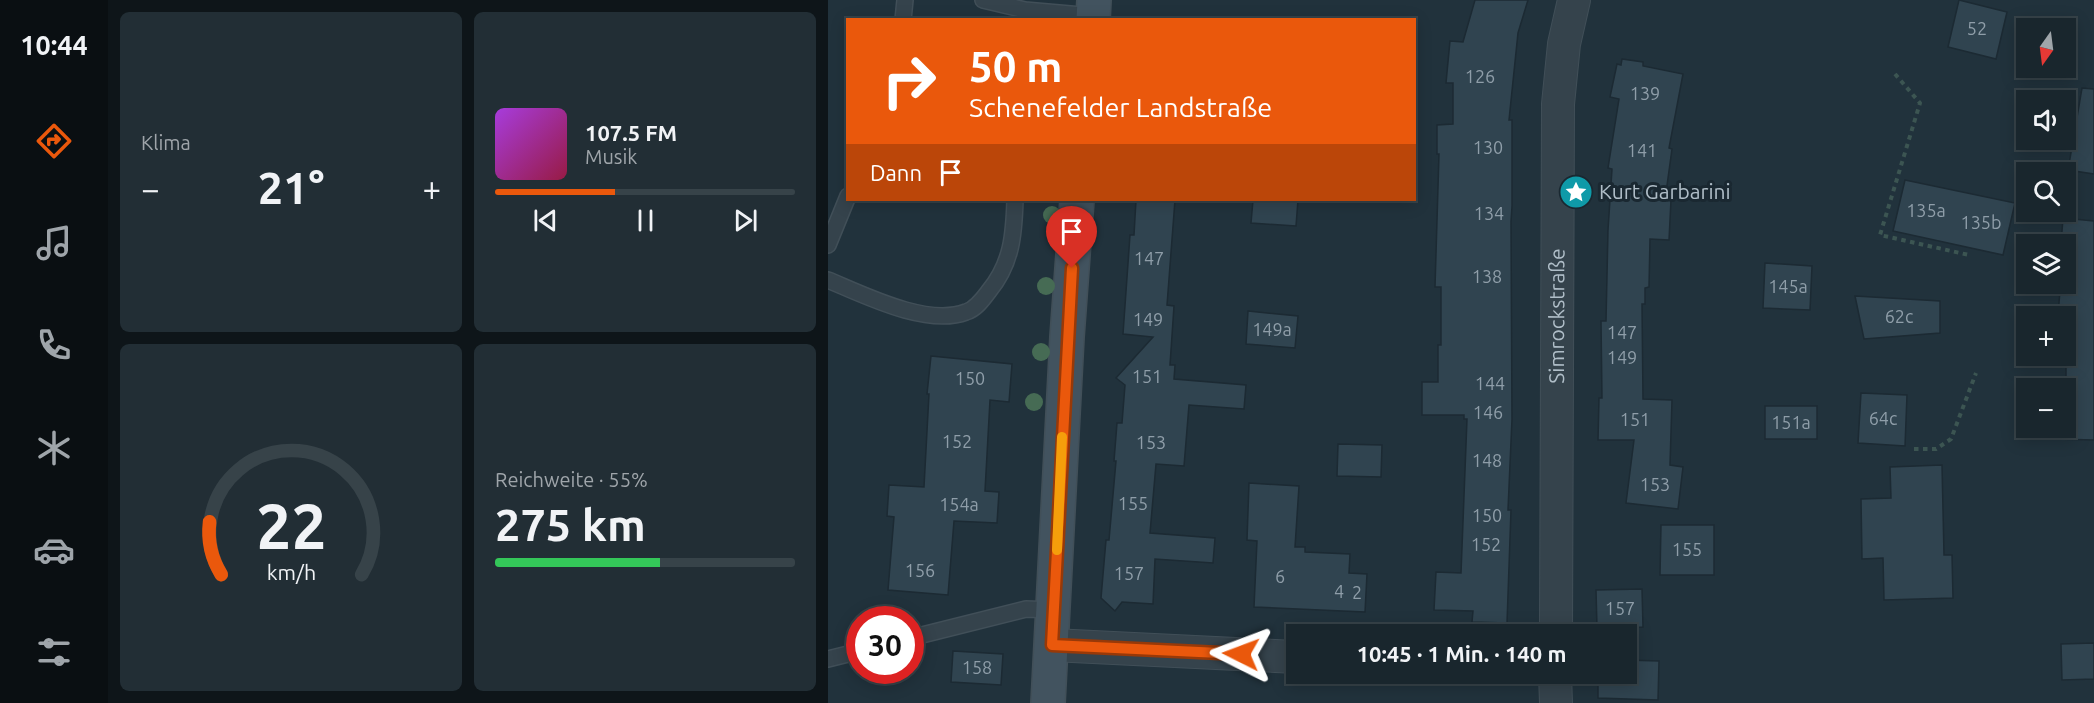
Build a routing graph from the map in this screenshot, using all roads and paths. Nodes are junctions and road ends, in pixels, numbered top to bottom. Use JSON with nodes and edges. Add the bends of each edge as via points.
{"nodes":[{"id":1,"x":905,"y":0,"type":"edge"},
{"id":2,"x":983,"y":0,"type":"edge"},
{"id":3,"x":1574,"y":0,"type":"edge"},
{"id":4,"x":1093,"y":12,"type":"edge"},
{"id":5,"x":903,"y":18,"type":"edge"},
{"id":6,"x":1895,"y":74,"type":"dead end"},
{"id":7,"x":846,"y":201,"type":"edge"},
{"id":8,"x":1016,"y":201,"type":"edge"},
{"id":9,"x":1077,"y":201,"type":"edge"},
{"id":10,"x":829,"y":242,"type":"edge"},
{"id":11,"x":1969,"y":255,"type":"dead end"},
{"id":12,"x":828,"y":280,"type":"edge"},
{"id":13,"x":1976,"y":374,"type":"dead end"},
{"id":14,"x":1914,"y":449,"type":"dead end"},
{"id":15,"x":1054,"y":610,"type":"junction"},
{"id":16,"x":1556,"y":624,"type":"edge"},
{"id":17,"x":924,"y":634,"type":"edge"},
{"id":18,"x":1052,"y":645,"type":"junction"},
{"id":19,"x":846,"y":655,"type":"edge"},
{"id":20,"x":1286,"y":657,"type":"edge"},
{"id":21,"x":828,"y":660,"type":"edge"},
{"id":22,"x":1555,"y":684,"type":"edge"},
{"id":23,"x":1048,"y":703,"type":"edge"},
{"id":24,"x":1556,"y":703,"type":"edge"}],
"edges":[{"from":1,"to":5,"type":"lane"},
{"from":2,"to":4,"type":"lane","via":[[1025,10]]},
{"from":3,"to":16,"type":"street","name":"Simrockstraße","via":[[1564,44],[1558,104]]},
{"from":6,"to":11,"type":"path","via":[[1920,103],[1880,235]]},
{"from":7,"to":10,"type":"lane"},
{"from":8,"to":12,"type":"lane","via":[[1014,235],[1003,271],[980,303],[966,312],[913,312]]},
{"from":9,"to":15,"type":"street"},
{"from":13,"to":14,"type":"path","via":[[1951,439],[1936,449]]},
{"from":15,"to":17,"type":"lane","via":[[1026,609]]},
{"from":15,"to":18,"type":"street"},
{"from":18,"to":20,"type":"street"},
{"from":18,"to":23,"type":"street"},
{"from":19,"to":21,"type":"lane"},
{"from":22,"to":24,"type":"street"}]}
